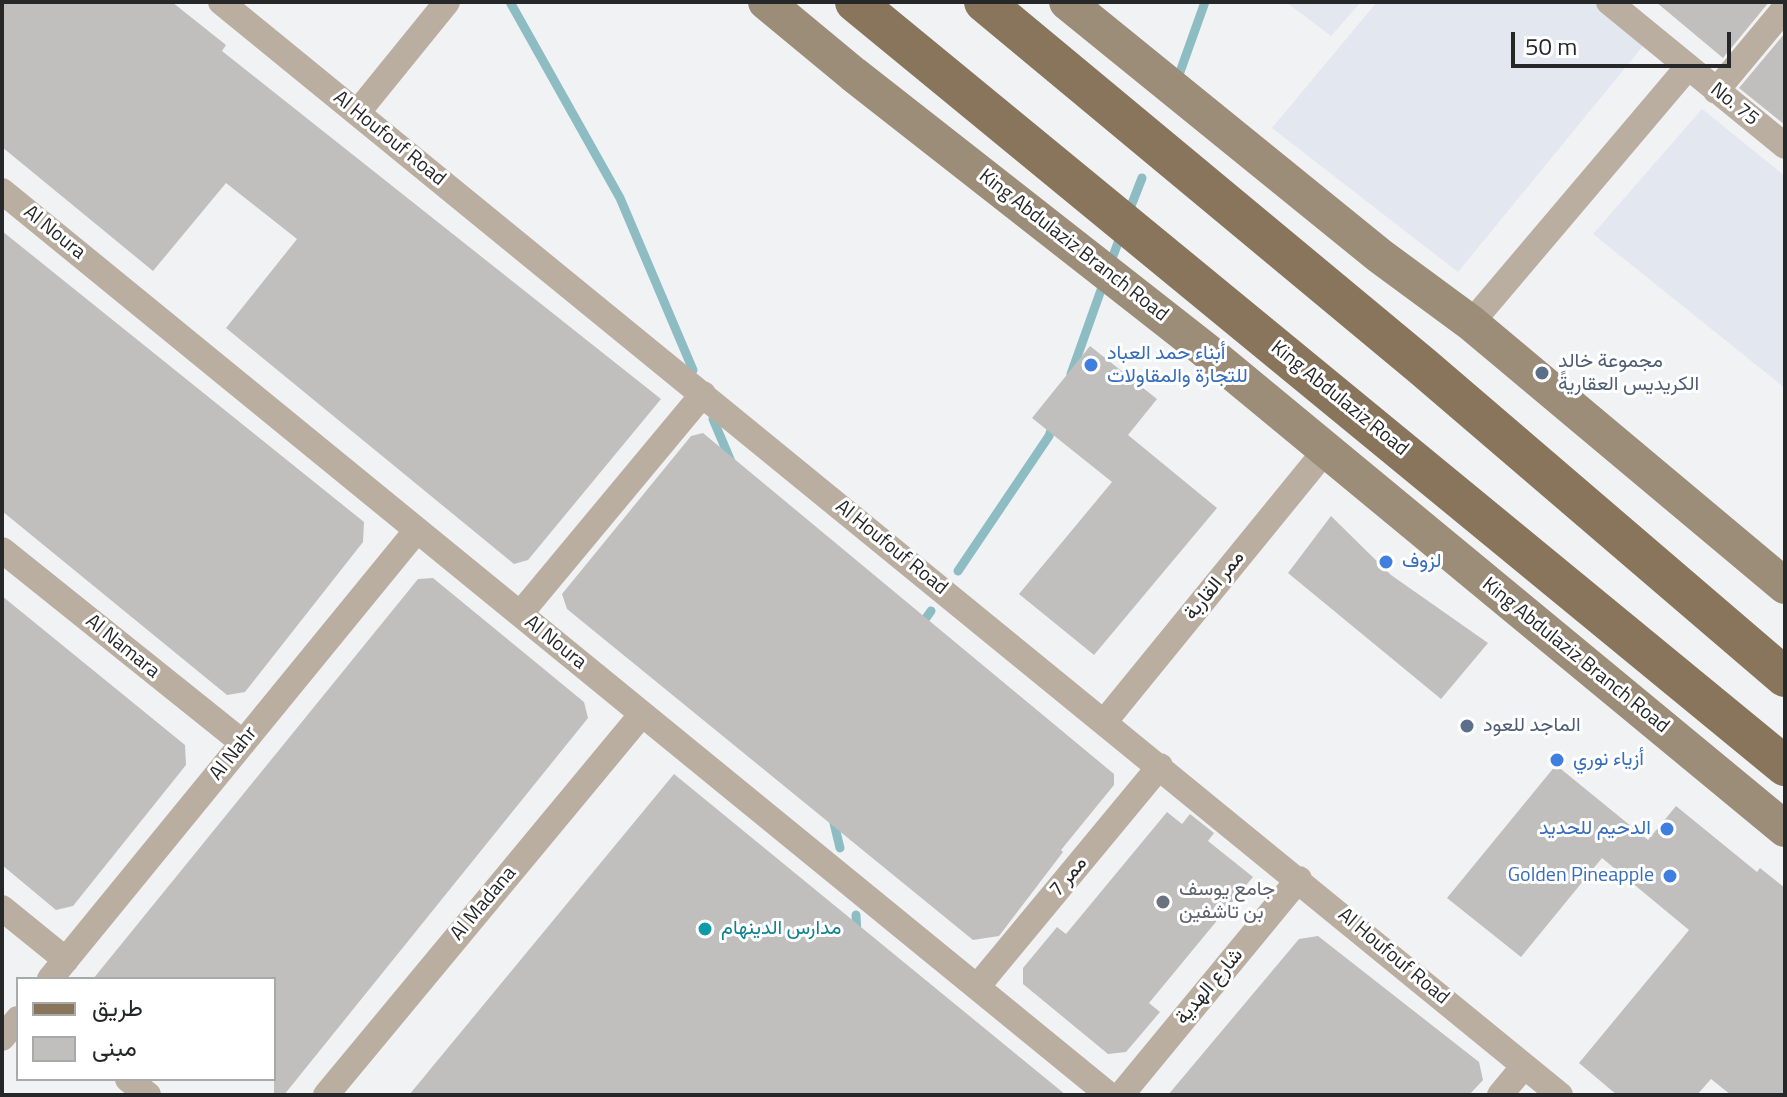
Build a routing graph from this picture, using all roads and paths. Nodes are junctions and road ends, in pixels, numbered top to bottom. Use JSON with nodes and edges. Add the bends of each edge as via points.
{"nodes":[{"id":1,"x":221,"y":2,"type":"edge"},
{"id":2,"x":447,"y":2,"type":"edge"},
{"id":3,"x":766,"y":2,"type":"edge"},
{"id":4,"x":855,"y":2,"type":"edge"},
{"id":5,"x":984,"y":2,"type":"edge"},
{"id":6,"x":1067,"y":2,"type":"edge"},
{"id":7,"x":1609,"y":2,"type":"edge"},
{"id":8,"x":1785,"y":8,"type":"edge"},
{"id":9,"x":1688,"y":67,"type":"junction"},
{"id":10,"x":1716,"y":91,"type":"junction"},
{"id":11,"x":357,"y":113,"type":"junction"},
{"id":12,"x":1785,"y":146,"type":"edge"},
{"id":13,"x":2,"y":191,"type":"edge"},
{"id":14,"x":1471,"y":323,"type":"junction"},
{"id":15,"x":703,"y":394,"type":"junction"},
{"id":16,"x":1325,"y":451,"type":"junction"},
{"id":17,"x":417,"y":530,"type":"junction"},
{"id":18,"x":2,"y":550,"type":"edge"},
{"id":19,"x":1785,"y":586,"type":"edge"},
{"id":20,"x":520,"y":614,"type":"junction"},
{"id":21,"x":1785,"y":677,"type":"edge"},
{"id":22,"x":642,"y":714,"type":"junction"},
{"id":23,"x":1105,"y":721,"type":"junction"},
{"id":24,"x":243,"y":743,"type":"junction"},
{"id":25,"x":1160,"y":766,"type":"junction"},
{"id":26,"x":1785,"y":766,"type":"edge"},
{"id":27,"x":1785,"y":829,"type":"edge"},
{"id":28,"x":1299,"y":879,"type":"junction"},
{"id":29,"x":2,"y":908,"type":"edge"},
{"id":30,"x":58,"y":970,"type":"edge"},
{"id":31,"x":977,"y":987,"type":"junction"},
{"id":32,"x":16,"y":1021,"type":"edge"},
{"id":33,"x":2,"y":1038,"type":"edge"},
{"id":34,"x":1524,"y":1066,"type":"junction"},
{"id":35,"x":130,"y":1081,"type":"edge"},
{"id":36,"x":148,"y":1095,"type":"edge"},
{"id":37,"x":326,"y":1095,"type":"edge"},
{"id":38,"x":1109,"y":1095,"type":"edge"},
{"id":39,"x":1121,"y":1095,"type":"edge"},
{"id":40,"x":1500,"y":1095,"type":"edge"},
{"id":41,"x":1560,"y":1095,"type":"edge"}],
"edges":[{"from":1,"to":11,"type":"street","name":"Al Houfouf Road"},
{"from":2,"to":11,"type":"street"},
{"from":3,"to":16,"type":"main road","name":"King Abdulaziz Branch Road"},
{"from":4,"to":26,"type":"main road","name":"King Abdulaziz Road"},
{"from":5,"to":21,"type":"main road"},
{"from":6,"to":14,"type":"main road","via":[[1380,256]]},
{"from":7,"to":9,"type":"street","name":"No. 75"},
{"from":8,"to":10,"type":"street"},
{"from":9,"to":10,"type":"street","name":"No. 75"},
{"from":9,"to":14,"type":"street"},
{"from":10,"to":12,"type":"street","name":"No. 75"},
{"from":11,"to":15,"type":"street","name":"Al Houfouf Road"},
{"from":13,"to":17,"type":"street","name":"Al Noura"},
{"from":14,"to":19,"type":"main road"},
{"from":15,"to":20,"type":"street"},
{"from":15,"to":23,"type":"street","name":"Al Houfouf Road"},
{"from":16,"to":23,"type":"street","name":"ممر القاربة"},
{"from":16,"to":27,"type":"main road","name":"King Abdulaziz Branch Road"},
{"from":17,"to":20,"type":"street","name":"Al Noura"},
{"from":17,"to":24,"type":"street","name":"Al Nahr"},
{"from":18,"to":24,"type":"street","name":"Al Namara"},
{"from":20,"to":22,"type":"street","name":"Al Noura"},
{"from":22,"to":31,"type":"street","name":"Al Noura"},
{"from":22,"to":37,"type":"street","name":"Al Madana"},
{"from":23,"to":25,"type":"street","name":"Al Houfouf Road"},
{"from":24,"to":30,"type":"street","name":"Al Nahr"},
{"from":25,"to":28,"type":"street","name":"Al Houfouf Road"},
{"from":25,"to":31,"type":"street","name":"ممر 7"},
{"from":28,"to":34,"type":"street","name":"Al Houfouf Road"},
{"from":28,"to":39,"type":"street","name":"شارع الهدية"},
{"from":29,"to":30,"type":"street"},
{"from":31,"to":38,"type":"street","name":"Al Noura"},
{"from":32,"to":33,"type":"street"},
{"from":34,"to":40,"type":"street"},
{"from":34,"to":41,"type":"street","name":"Al Houfouf Road"},
{"from":35,"to":36,"type":"street"}]}
